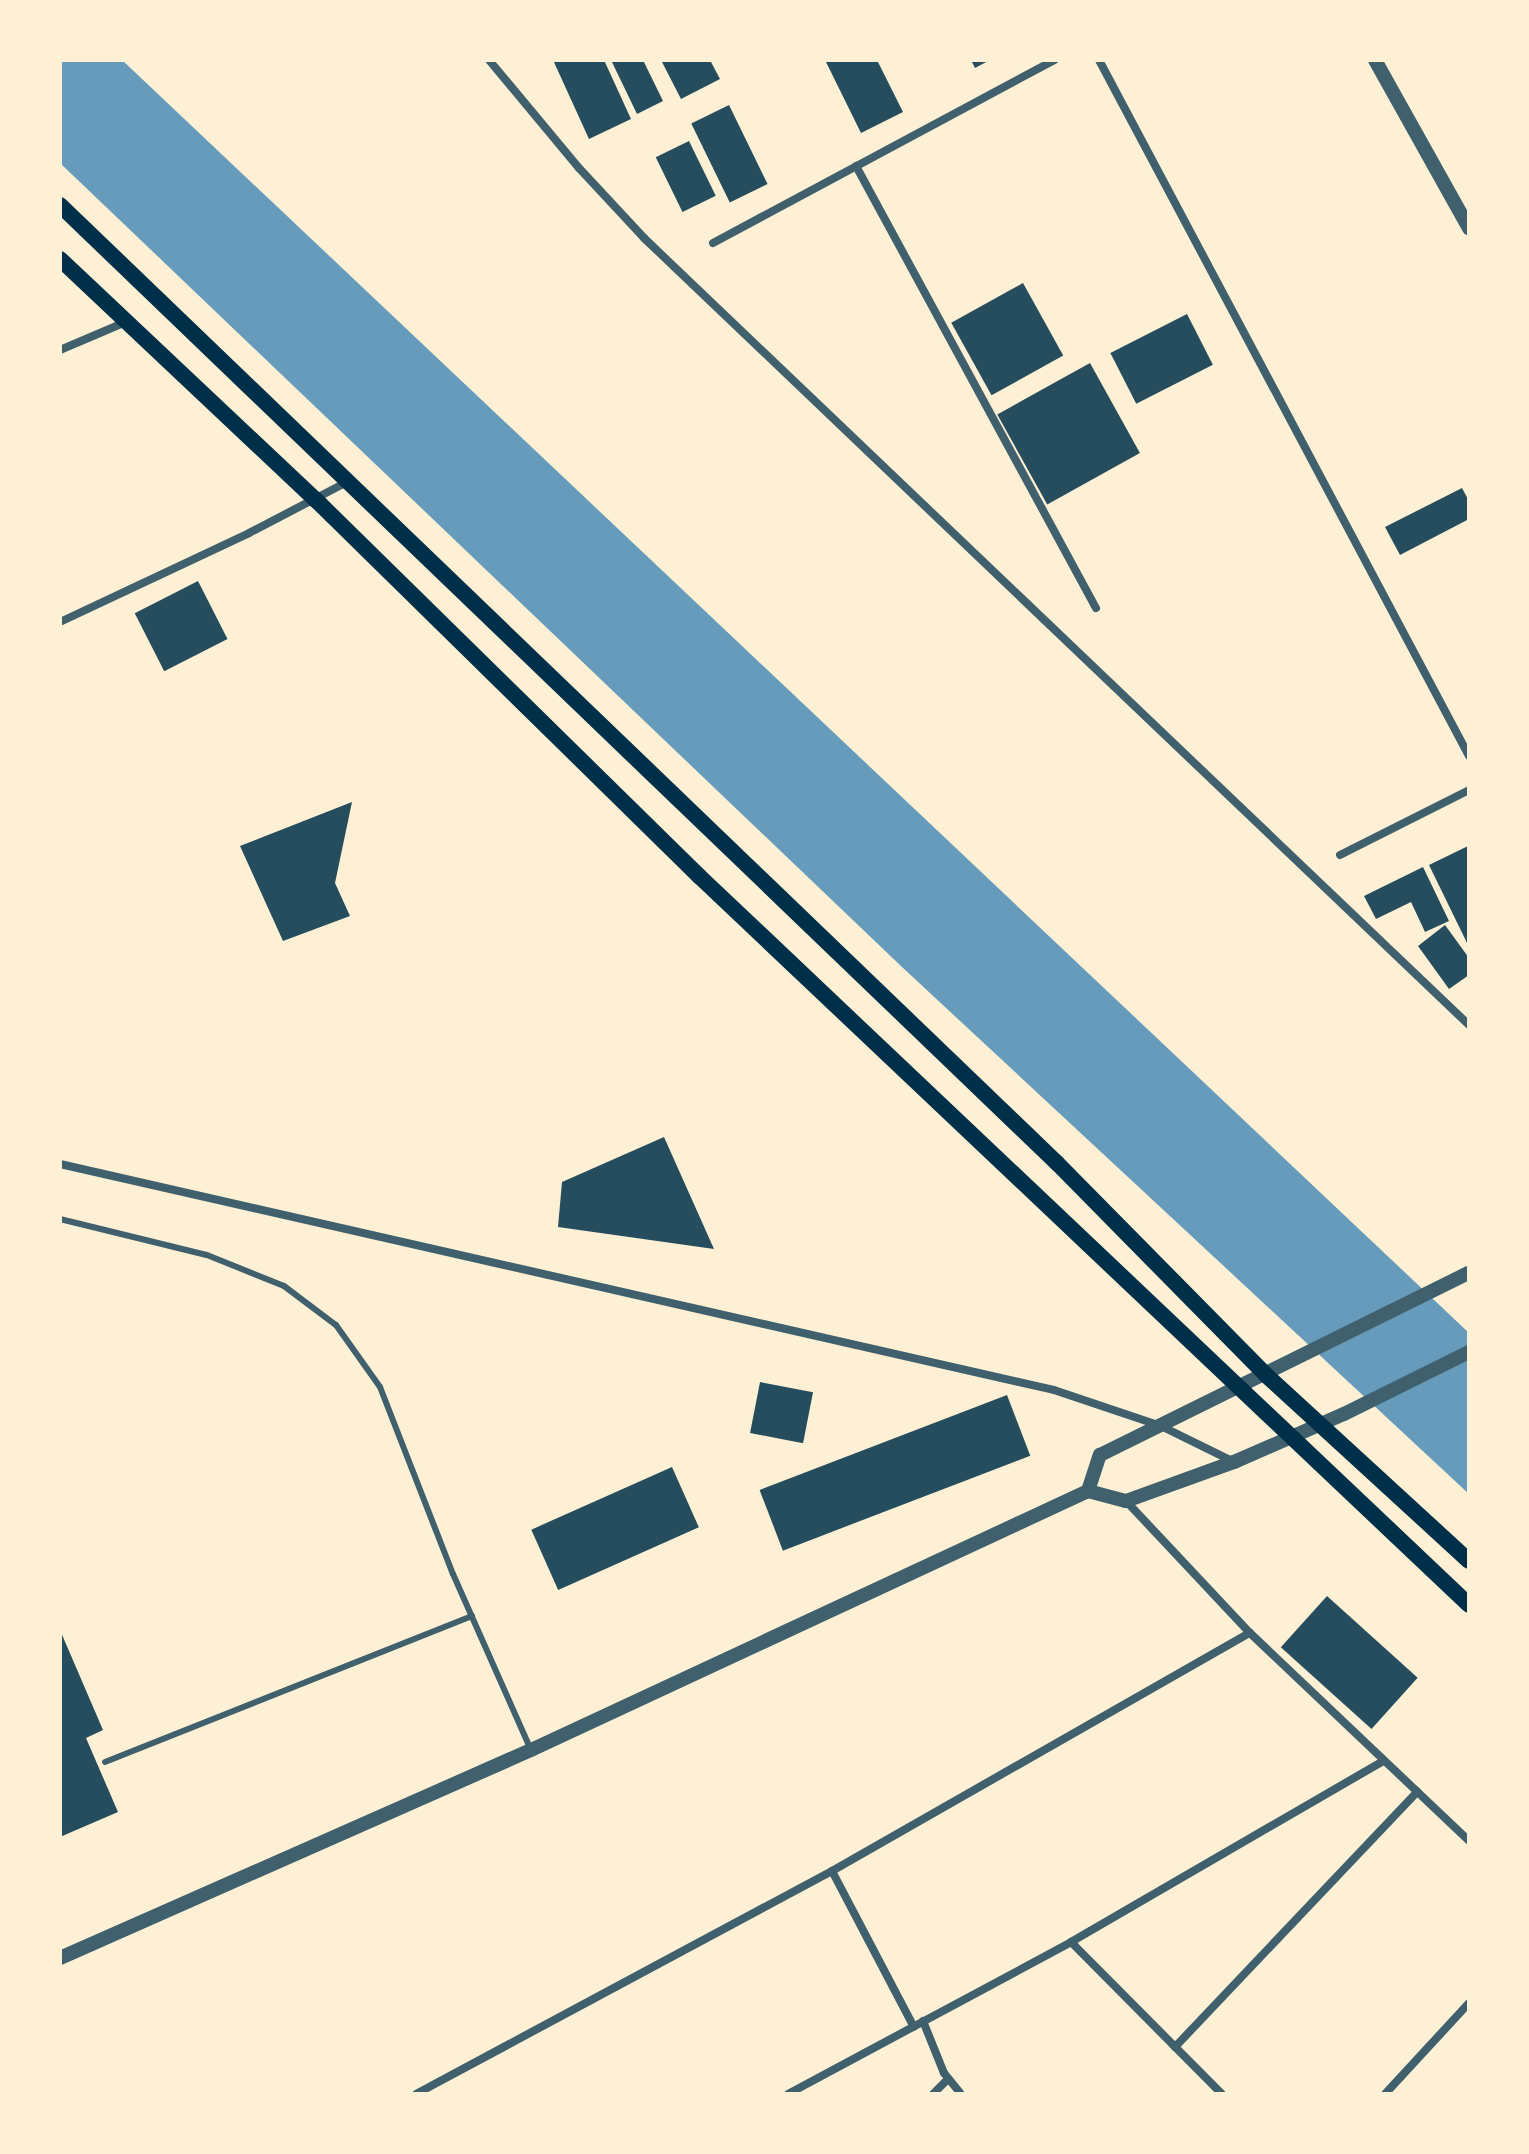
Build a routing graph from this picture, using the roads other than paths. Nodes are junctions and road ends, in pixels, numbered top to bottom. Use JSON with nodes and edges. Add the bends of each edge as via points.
{"nodes":[{"id":1,"x":489,"y":60,"type":"edge"},
{"id":2,"x":1055,"y":60,"type":"edge"},
{"id":3,"x":1099,"y":60,"type":"edge"},
{"id":4,"x":1375,"y":60,"type":"edge"},
{"id":5,"x":856,"y":166,"type":"junction"},
{"id":6,"x":60,"y":205,"type":"edge"},
{"id":7,"x":1469,"y":228,"type":"edge"},
{"id":8,"x":713,"y":243,"type":"dead end"},
{"id":9,"x":60,"y":259,"type":"edge"},
{"id":10,"x":128,"y":321,"type":"junction"},
{"id":11,"x":60,"y":350,"type":"edge"},
{"id":12,"x":350,"y":480,"type":"junction"},
{"id":13,"x":316,"y":500,"type":"junction"},
{"id":14,"x":1096,"y":608,"type":"dead end"},
{"id":15,"x":60,"y":622,"type":"edge"},
{"id":16,"x":1469,"y":756,"type":"edge"},
{"id":17,"x":1469,"y":790,"type":"edge"},
{"id":18,"x":1340,"y":855,"type":"dead end"},
{"id":19,"x":1469,"y":1025,"type":"edge"},
{"id":20,"x":60,"y":1164,"type":"edge"},
{"id":21,"x":60,"y":1219,"type":"edge"},
{"id":22,"x":1469,"y":1273,"type":"edge"},
{"id":23,"x":1469,"y":1352,"type":"edge"},
{"id":24,"x":1266,"y":1375,"type":"junction"},
{"id":25,"x":1238,"y":1389,"type":"junction"},
{"id":26,"x":1161,"y":1426,"type":"junction"},
{"id":27,"x":1319,"y":1426,"type":"junction"},
{"id":28,"x":1290,"y":1438,"type":"junction"},
{"id":29,"x":1234,"y":1462,"type":"junction"},
{"id":30,"x":1088,"y":1491,"type":"junction"},
{"id":31,"x":1126,"y":1501,"type":"junction"},
{"id":32,"x":1469,"y":1561,"type":"edge"},
{"id":33,"x":1469,"y":1605,"type":"edge"},
{"id":34,"x":472,"y":1616,"type":"junction"},
{"id":35,"x":1250,"y":1633,"type":"junction"},
{"id":36,"x":531,"y":1750,"type":"junction"},
{"id":37,"x":1383,"y":1761,"type":"junction"},
{"id":38,"x":105,"y":1762,"type":"dead end"},
{"id":39,"x":1417,"y":1792,"type":"junction"},
{"id":40,"x":1469,"y":1841,"type":"edge"},
{"id":41,"x":832,"y":1871,"type":"junction"},
{"id":42,"x":1071,"y":1942,"type":"junction"},
{"id":43,"x":60,"y":1958,"type":"edge"},
{"id":44,"x":1469,"y":2003,"type":"edge"},
{"id":45,"x":923,"y":2021,"type":"junction"},
{"id":46,"x":914,"y":2027,"type":"junction"},
{"id":47,"x":1175,"y":2047,"type":"junction"},
{"id":48,"x":948,"y":2079,"type":"junction"},
{"id":49,"x":416,"y":2094,"type":"edge"},
{"id":50,"x":788,"y":2094,"type":"edge"},
{"id":51,"x":933,"y":2094,"type":"edge"},
{"id":52,"x":961,"y":2094,"type":"edge"},
{"id":53,"x":1222,"y":2094,"type":"edge"},
{"id":54,"x":1385,"y":2094,"type":"edge"}],
"edges":[{"from":1,"to":19,"type":"street","via":[[644,238]]},
{"from":2,"to":5,"type":"street"},
{"from":3,"to":16,"type":"street"},
{"from":4,"to":7,"type":"street"},
{"from":5,"to":8,"type":"street"},
{"from":5,"to":14,"type":"street"},
{"from":6,"to":12,"type":"main road"},
{"from":9,"to":10,"type":"main road"},
{"from":10,"to":11,"type":"street"},
{"from":10,"to":13,"type":"main road"},
{"from":12,"to":13,"type":"street"},
{"from":12,"to":24,"type":"main road","via":[[1057,1163]]},
{"from":13,"to":15,"type":"street"},
{"from":13,"to":25,"type":"main road","via":[[699,876]]},
{"from":17,"to":18,"type":"street"},
{"from":20,"to":26,"type":"street","via":[[1054,1390]]},
{"from":21,"to":34,"type":"lane","via":[[207,1255],[284,1286],[336,1325],[380,1387]]},
{"from":22,"to":24,"type":"street"},
{"from":23,"to":27,"type":"street"},
{"from":24,"to":25,"type":"street"},
{"from":24,"to":27,"type":"main road"},
{"from":25,"to":26,"type":"street"},
{"from":25,"to":28,"type":"main road"},
{"from":26,"to":29,"type":"street"},
{"from":26,"to":30,"type":"street","via":[[1100,1455]]},
{"from":27,"to":28,"type":"street"},
{"from":27,"to":32,"type":"main road"},
{"from":28,"to":29,"type":"street"},
{"from":28,"to":33,"type":"main road"},
{"from":29,"to":31,"type":"street"},
{"from":30,"to":31,"type":"street"},
{"from":30,"to":36,"type":"street"},
{"from":31,"to":35,"type":"street"},
{"from":34,"to":36,"type":"lane"},
{"from":34,"to":38,"type":"lane"},
{"from":35,"to":37,"type":"street"},
{"from":35,"to":41,"type":"street"},
{"from":36,"to":43,"type":"street"},
{"from":37,"to":39,"type":"street"},
{"from":37,"to":42,"type":"street"},
{"from":39,"to":40,"type":"street"},
{"from":39,"to":47,"type":"street"},
{"from":41,"to":46,"type":"street"},
{"from":41,"to":49,"type":"street"},
{"from":42,"to":45,"type":"street"},
{"from":42,"to":47,"type":"street"},
{"from":44,"to":54,"type":"street"},
{"from":45,"to":46,"type":"street"},
{"from":45,"to":48,"type":"street"},
{"from":46,"to":50,"type":"street"},
{"from":47,"to":53,"type":"street"},
{"from":48,"to":51,"type":"street"},
{"from":48,"to":52,"type":"street"}]}
